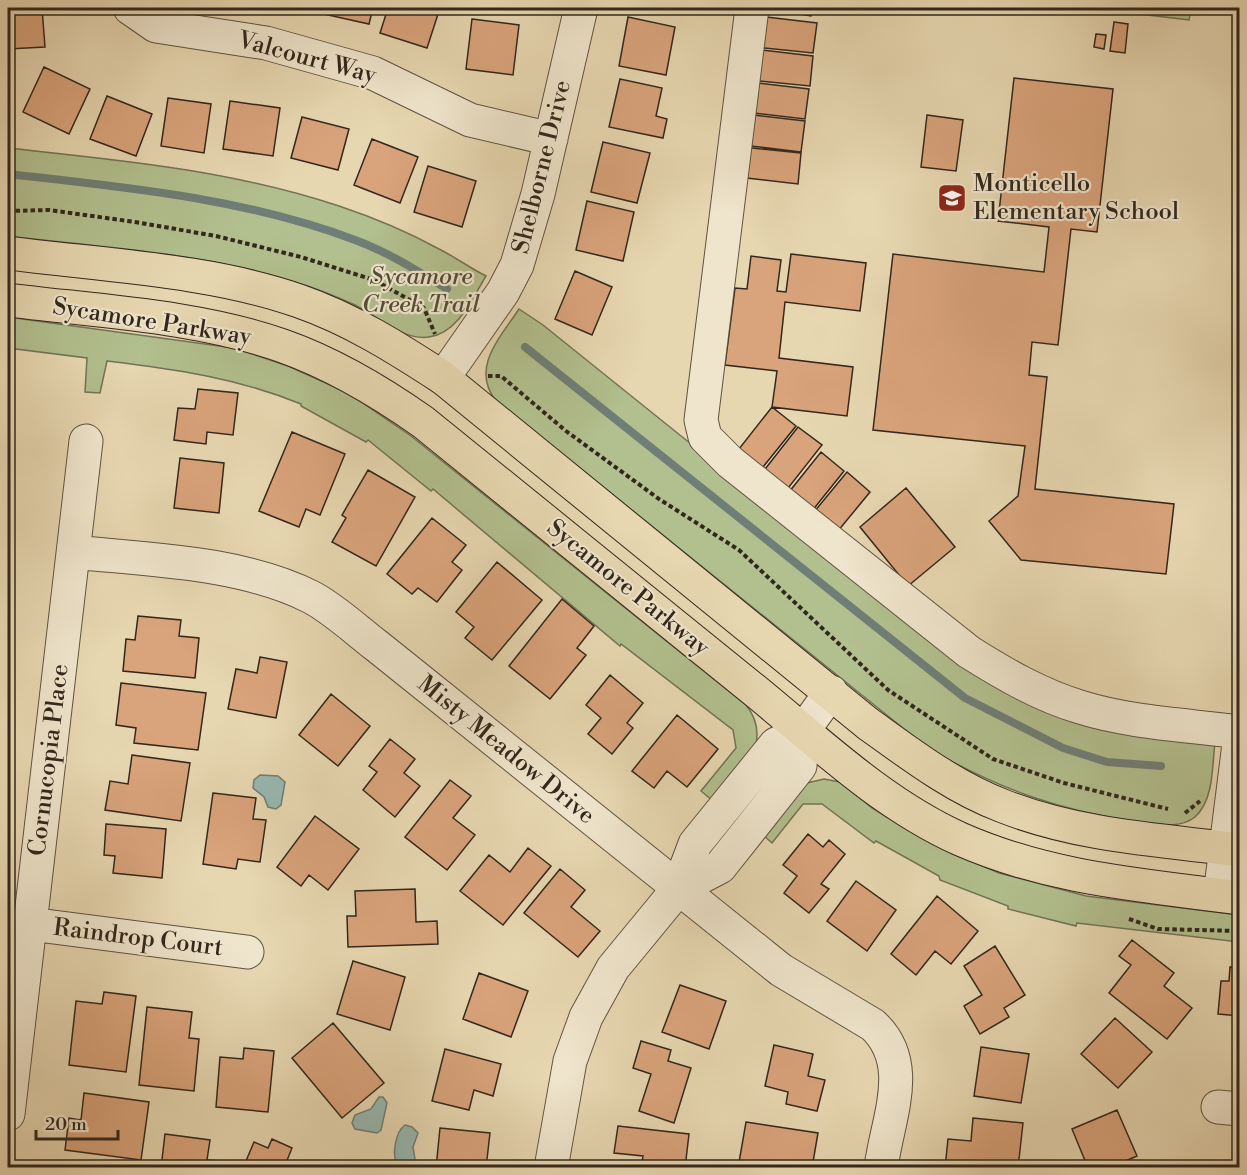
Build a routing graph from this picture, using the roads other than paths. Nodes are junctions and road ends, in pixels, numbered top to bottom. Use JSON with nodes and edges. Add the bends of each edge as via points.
{"nodes":[{"id":1,"x":130,"y":8,"type":"edge"},
{"id":2,"x":581,"y":8,"type":"edge"},
{"id":3,"x":752,"y":8,"type":"edge"},
{"id":4,"x":551,"y":139,"type":"junction"},
{"id":5,"x":8,"y":253,"type":"edge"},
{"id":6,"x":8,"y":300,"type":"edge"},
{"id":7,"x":442,"y":378,"type":"junction"},
{"id":8,"x":86,"y":441,"type":"dead end"},
{"id":9,"x":74,"y":552,"type":"junction"},
{"id":10,"x":831,"y":692,"type":"junction"},
{"id":11,"x":803,"y":730,"type":"junction"},
{"id":12,"x":1239,"y":734,"type":"edge"},
{"id":13,"x":1233,"y":849,"type":"edge"},
{"id":14,"x":678,"y":889,"type":"junction"},
{"id":15,"x":1230,"y":897,"type":"edge"},
{"id":16,"x":30,"y":924,"type":"junction"},
{"id":17,"x":247,"y":952,"type":"dead end"},
{"id":18,"x":8,"y":1114,"type":"edge"},
{"id":19,"x":551,"y":1167,"type":"edge"},
{"id":20,"x":881,"y":1167,"type":"edge"}],
"edges":[{"from":1,"to":4,"type":"street","name":"Valcourt Way","via":[[156,26],[266,43],[374,73],[470,120]]},
{"from":2,"to":4,"type":"street","name":"Shelborne Drive"},
{"from":3,"to":12,"type":"street","via":[[701,420],[705,437],[730,462],[969,652],[1007,676],[1082,708],[1124,718]]},
{"from":4,"to":7,"type":"street","name":"Shelborne Drive","via":[[517,265],[503,292]]},
{"from":5,"to":7,"type":"main road","name":"Sycamore Parkway","via":[[257,288],[341,318],[395,346]]},
{"from":6,"to":11,"type":"main road","name":"Sycamore Parkway","via":[[249,335],[318,360],[365,384],[423,422]]},
{"from":7,"to":10,"type":"main road","name":"Sycamore Parkway"},
{"from":8,"to":9,"type":"street","name":"Cornucopia Place"},
{"from":9,"to":14,"type":"street","name":"Misty Meadow Drive","via":[[252,576],[311,597]]},
{"from":9,"to":16,"type":"street","name":"Cornucopia Place"},
{"from":10,"to":11,"type":"street"},
{"from":10,"to":13,"type":"main road","name":"Sycamore Parkway","via":[[915,758],[1002,806],[1109,834]]},
{"from":11,"to":14,"type":"street","via":[[776,744],[695,844]]},
{"from":11,"to":15,"type":"main road","name":"Sycamore Parkway","via":[[877,789],[959,838],[1073,876]]},
{"from":12,"to":13,"type":"street"},
{"from":13,"to":15,"type":"street"},
{"from":14,"to":19,"type":"street","via":[[613,968],[586,1017],[570,1061]]},
{"from":14,"to":20,"type":"street","name":"Misty Meadow Drive","via":[[781,970],[884,1035],[897,1065]]},
{"from":16,"to":17,"type":"street","name":"Raindrop Court"},
{"from":16,"to":18,"type":"street","name":"Cornucopia Place"}]}
